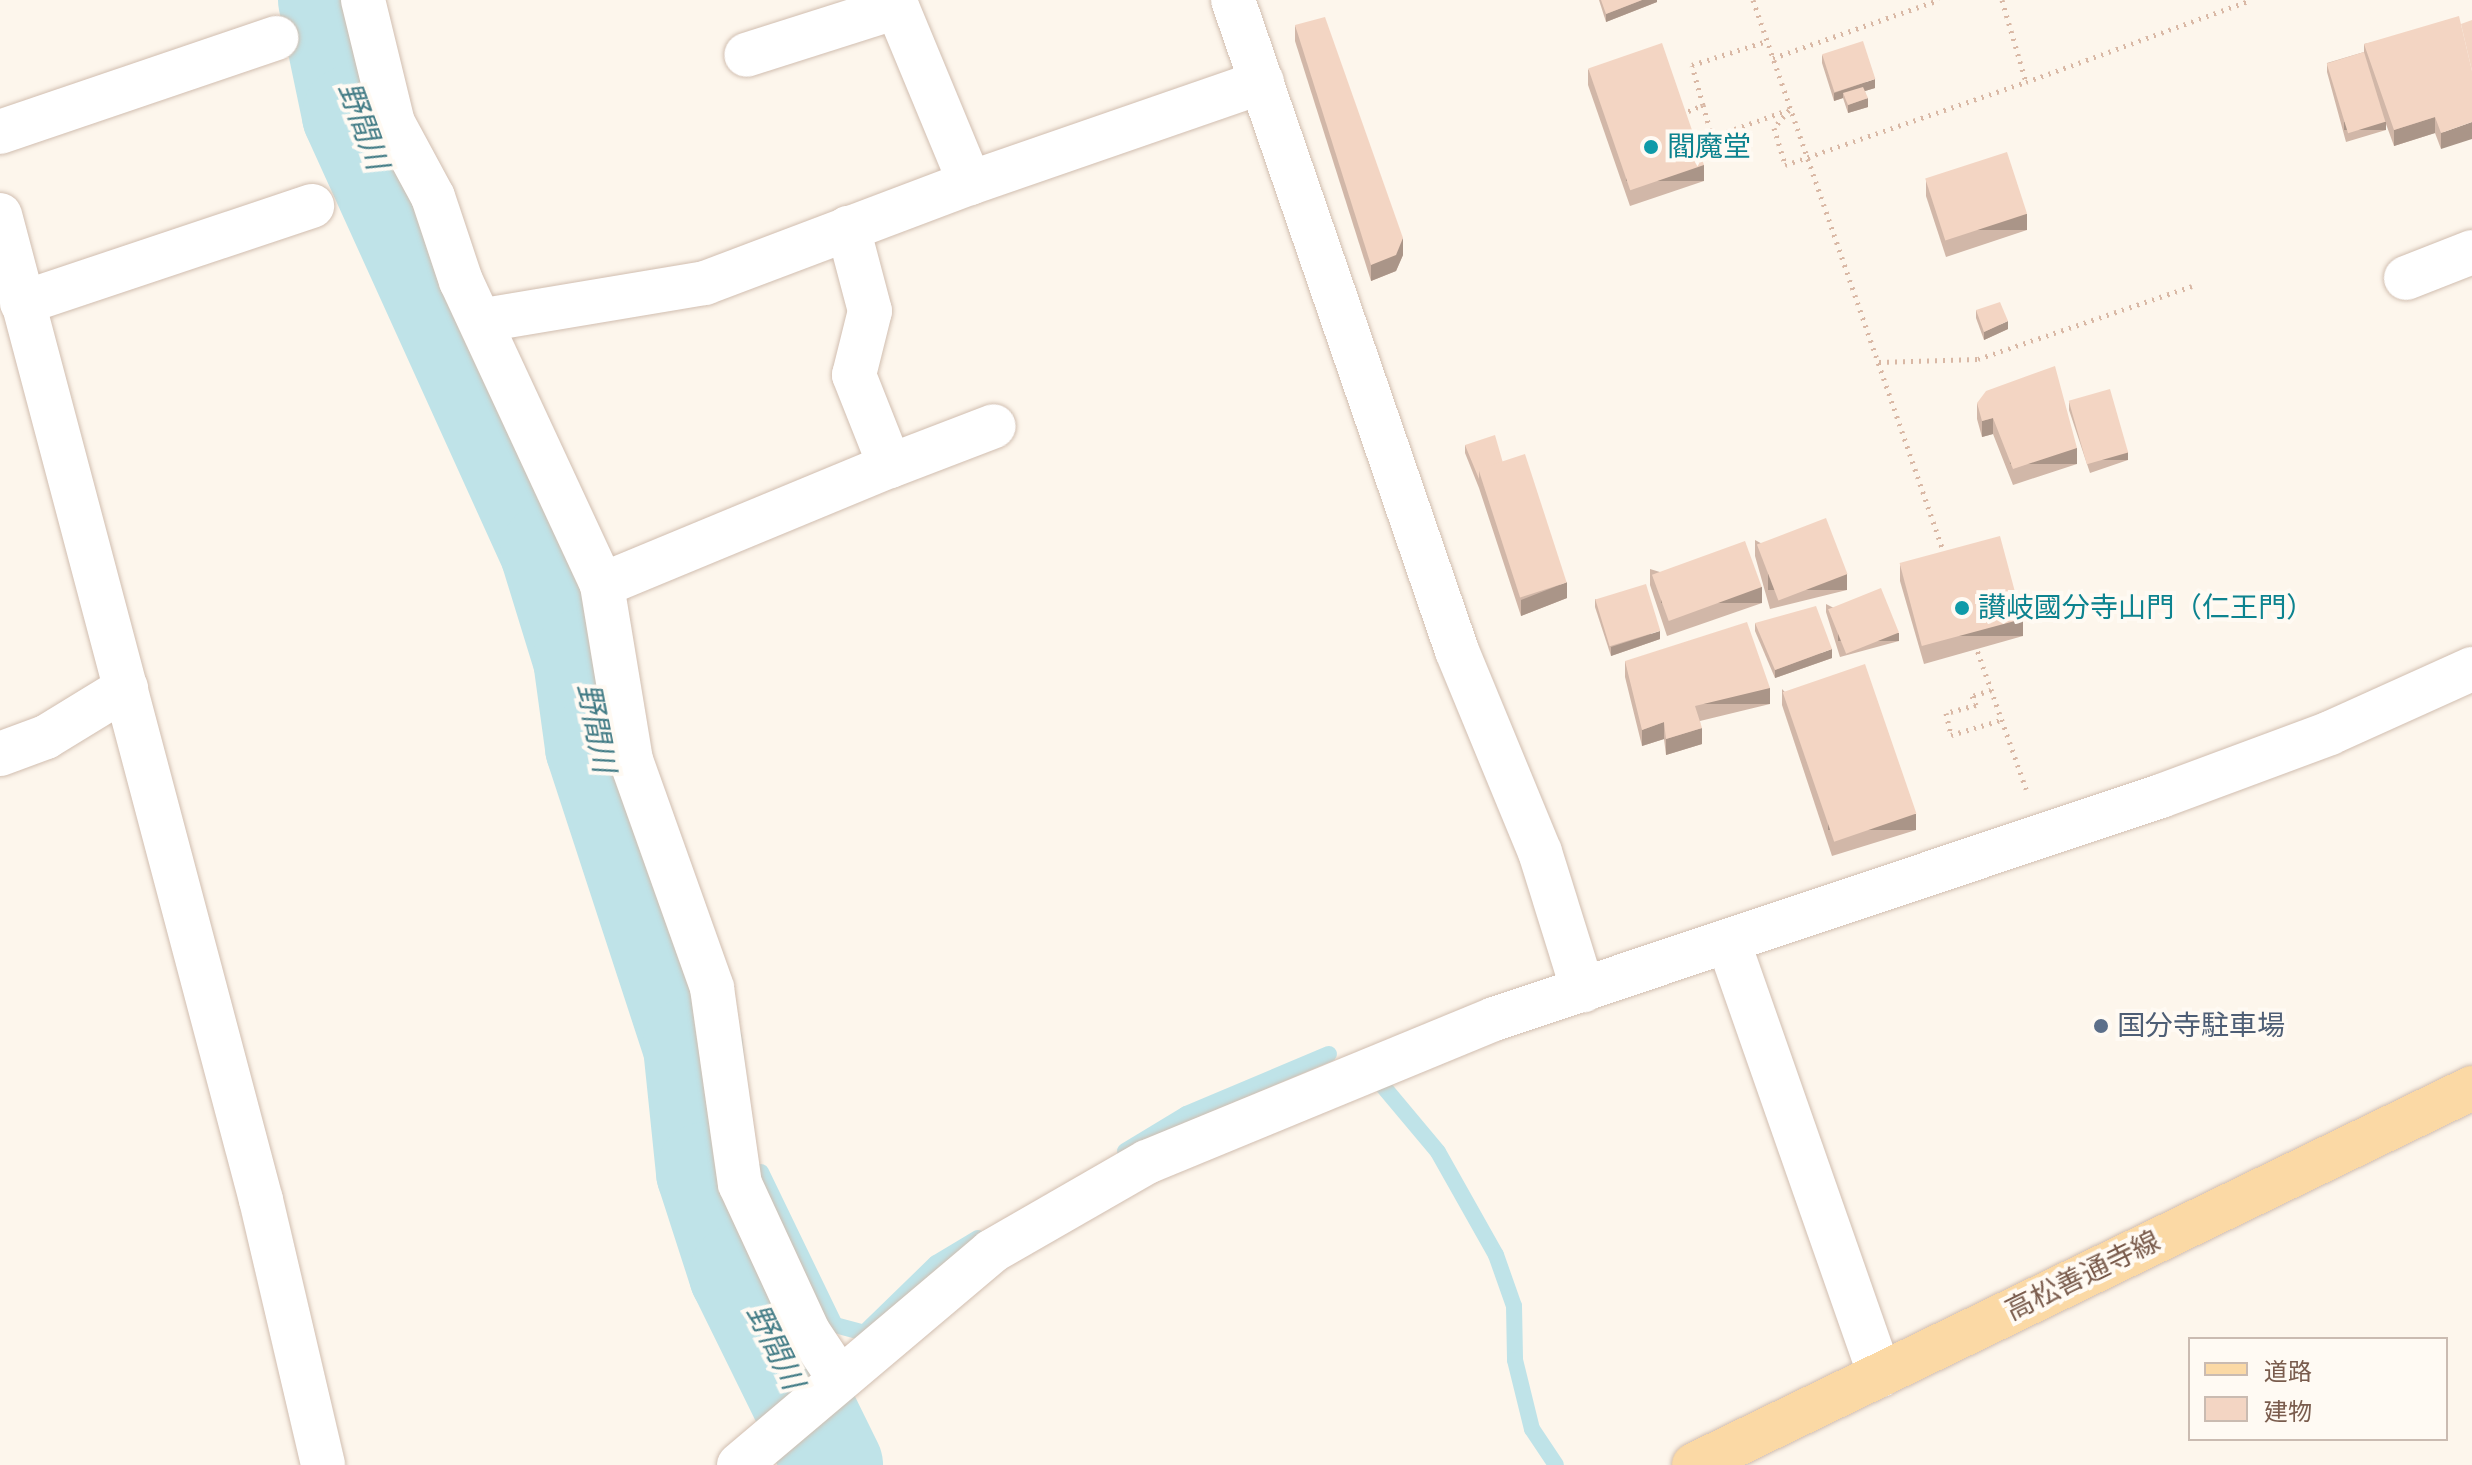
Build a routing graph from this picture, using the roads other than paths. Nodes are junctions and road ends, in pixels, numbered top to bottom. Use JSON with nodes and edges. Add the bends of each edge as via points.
{"nodes":[{"id":1,"x":363,"y":0,"type":"edge"},
{"id":2,"x":1233,"y":0,"type":"edge"},
{"id":3,"x":870,"y":8,"type":"edge"},
{"id":4,"x":276,"y":38,"type":"dead end"},
{"id":5,"x":746,"y":55,"type":"dead end"},
{"id":6,"x":1262,"y":82,"type":"junction"},
{"id":7,"x":0,"y":132,"type":"edge"},
{"id":8,"x":970,"y":183,"type":"junction"},
{"id":9,"x":312,"y":206,"type":"dead end"},
{"id":10,"x":0,"y":215,"type":"edge"},
{"id":11,"x":848,"y":228,"type":"junction"},
{"id":12,"x":2472,"y":252,"type":"edge"},
{"id":13,"x":2406,"y":278,"type":"dead end"},
{"id":14,"x":22,"y":303,"type":"junction"},
{"id":15,"x":484,"y":320,"type":"junction"},
{"id":16,"x":994,"y":426,"type":"dead end"},
{"id":17,"x":890,"y":466,"type":"junction"},
{"id":18,"x":602,"y":585,"type":"junction"},
{"id":19,"x":2472,"y":669,"type":"edge"},
{"id":20,"x":126,"y":688,"type":"junction"},
{"id":21,"x":0,"y":754,"type":"edge"},
{"id":22,"x":1728,"y":941,"type":"junction"},
{"id":23,"x":1583,"y":990,"type":"junction"},
{"id":24,"x":2472,"y":1088,"type":"edge"},
{"id":25,"x":1880,"y":1375,"type":"junction"},
{"id":26,"x":816,"y":1400,"type":"junction"},
{"id":27,"x":323,"y":1465,"type":"edge"},
{"id":28,"x":739,"y":1465,"type":"edge"},
{"id":29,"x":1694,"y":1465,"type":"edge"}],
"edges":[{"from":1,"to":15,"type":"street","via":[[393,123],[433,197],[461,281]]},
{"from":2,"to":6,"type":"street"},
{"from":3,"to":5,"type":"street"},
{"from":3,"to":8,"type":"street","via":[[897,7]]},
{"from":4,"to":7,"type":"street"},
{"from":6,"to":8,"type":"street"},
{"from":6,"to":23,"type":"street","via":[[1457,651],[1540,852]]},
{"from":8,"to":11,"type":"street"},
{"from":9,"to":14,"type":"street"},
{"from":10,"to":14,"type":"street"},
{"from":11,"to":15,"type":"street","via":[[705,283]]},
{"from":11,"to":17,"type":"street","via":[[870,311],[854,375]]},
{"from":12,"to":13,"type":"street"},
{"from":14,"to":20,"type":"street"},
{"from":15,"to":18,"type":"street"},
{"from":16,"to":17,"type":"street"},
{"from":17,"to":18,"type":"street"},
{"from":18,"to":26,"type":"street","via":[[631,760],[712,988],[740,1184],[809,1333]]},
{"from":19,"to":22,"type":"street","via":[[2330,733],[2043,838]]},
{"from":20,"to":21,"type":"street","via":[[46,737]]},
{"from":20,"to":27,"type":"street"},
{"from":22,"to":23,"type":"street"},
{"from":22,"to":25,"type":"street"},
{"from":23,"to":26,"type":"street","via":[[1323,1087],[1147,1162],[992,1251]]},
{"from":24,"to":25,"type":"main road","name":"高松善通寺線"},
{"from":25,"to":29,"type":"main road","name":"高松善通寺線"},
{"from":26,"to":28,"type":"street"}]}
